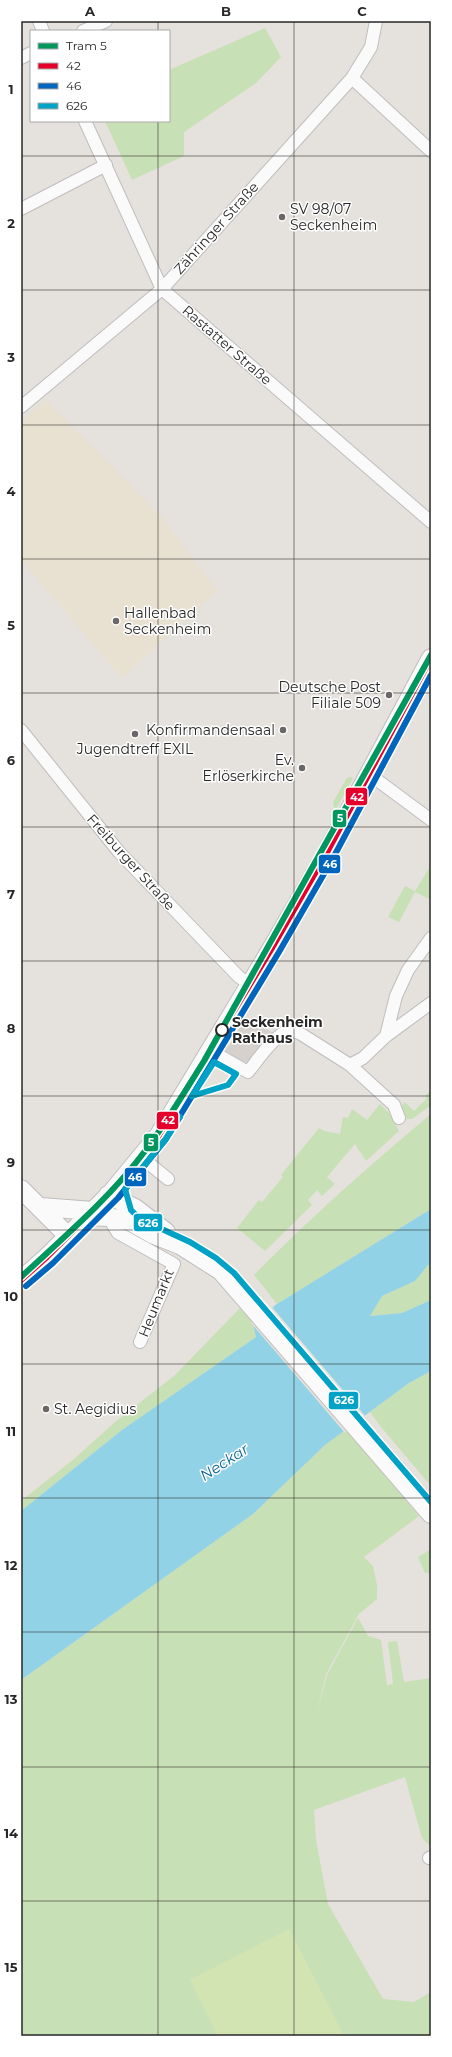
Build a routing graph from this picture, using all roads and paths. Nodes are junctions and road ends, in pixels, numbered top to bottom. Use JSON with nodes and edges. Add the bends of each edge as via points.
{"nodes":[{"id":1,"x":106,"y":21,"type":"edge"},
{"id":2,"x":376,"y":21,"type":"edge"},
{"id":3,"x":85,"y":30,"type":"edge"},
{"id":4,"x":30,"y":54,"type":"edge"},
{"id":5,"x":21,"y":58,"type":"edge"},
{"id":6,"x":352,"y":78,"type":"junction"},
{"id":7,"x":85,"y":122,"type":"edge"},
{"id":8,"x":431,"y":151,"type":"edge"},
{"id":9,"x":106,"y":165,"type":"junction"},
{"id":10,"x":21,"y":209,"type":"edge"},
{"id":11,"x":162,"y":289,"type":"junction"},
{"id":12,"x":21,"y":406,"type":"edge"},
{"id":13,"x":431,"y":522,"type":"edge"},
{"id":14,"x":431,"y":658,"type":"edge"},
{"id":15,"x":21,"y":730,"type":"edge"},
{"id":16,"x":369,"y":774,"type":"junction"},
{"id":17,"x":431,"y":820,"type":"edge"},
{"id":18,"x":431,"y":938,"type":"edge"},
{"id":19,"x":251,"y":984,"type":"junction"},
{"id":20,"x":431,"y":1003,"type":"edge"},
{"id":21,"x":386,"y":1036,"type":"junction"},
{"id":22,"x":211,"y":1051,"type":"junction"},
{"id":23,"x":350,"y":1065,"type":"junction"},
{"id":24,"x":399,"y":1118,"type":"dead end"},
{"id":25,"x":141,"y":1157,"type":"junction"},
{"id":26,"x":128,"y":1173,"type":"junction"},
{"id":27,"x":168,"y":1179,"type":"dead end"},
{"id":28,"x":21,"y":1189,"type":"edge"},
{"id":29,"x":112,"y":1191,"type":"junction"},
{"id":30,"x":41,"y":1207,"type":"junction"},
{"id":31,"x":132,"y":1214,"type":"junction"},
{"id":32,"x":96,"y":1215,"type":"junction"},
{"id":33,"x":68,"y":1236,"type":"junction"},
{"id":34,"x":130,"y":1241,"type":"junction"},
{"id":35,"x":21,"y":1280,"type":"edge"},
{"id":36,"x":140,"y":1342,"type":"dead end"},
{"id":37,"x":429,"y":1511,"type":"edge"}],
"edges":[{"from":1,"to":3,"type":"street"},
{"from":2,"to":6,"type":"street","name":"Zähringer Straße","via":[[371,48]]},
{"from":4,"to":5,"type":"street"},
{"from":6,"to":8,"type":"street"},
{"from":6,"to":11,"type":"street","name":"Zähringer Straße"},
{"from":7,"to":9,"type":"street","name":"Rastatter Straße"},
{"from":9,"to":10,"type":"street"},
{"from":9,"to":11,"type":"street","name":"Rastatter Straße"},
{"from":11,"to":12,"type":"street","name":"Zähringer Straße"},
{"from":11,"to":13,"type":"street","name":"Rastatter Straße"},
{"from":14,"to":16,"type":"main road"},
{"from":15,"to":19,"type":"street","name":"Freiburger Straße","via":[[119,852],[239,977]]},
{"from":16,"to":17,"type":"street"},
{"from":16,"to":19,"type":"main road"},
{"from":18,"to":21,"type":"street","via":[[408,970],[396,996]]},
{"from":19,"to":22,"type":"main road"},
{"from":20,"to":21,"type":"street"},
{"from":21,"to":23,"type":"street","via":[[363,1058]]},
{"from":22,"to":23,"type":"street","via":[[248,1072],[283,1033],[292,1031]]},
{"from":22,"to":25,"type":"main road","via":[[159,1135]]},
{"from":23,"to":24,"type":"street","via":[[394,1105]]},
{"from":25,"to":26,"type":"main road"},
{"from":25,"to":27,"type":"street"},
{"from":26,"to":29,"type":"main road"},
{"from":26,"to":31,"type":"main road"},
{"from":28,"to":30,"type":"main road"},
{"from":29,"to":31,"type":"main road"},
{"from":29,"to":32,"type":"main road"},
{"from":30,"to":32,"type":"main road"},
{"from":30,"to":33,"type":"main road"},
{"from":31,"to":32,"type":"main road"},
{"from":31,"to":34,"type":"street","via":[[127,1231]]},
{"from":31,"to":37,"type":"main road","via":[[158,1224],[180,1245],[229,1278]]},
{"from":32,"to":33,"type":"main road"},
{"from":32,"to":34,"type":"street","name":"Heumarkt"},
{"from":33,"to":35,"type":"main road"},
{"from":34,"to":36,"type":"street","name":"Heumarkt","via":[[174,1264]]}]}
